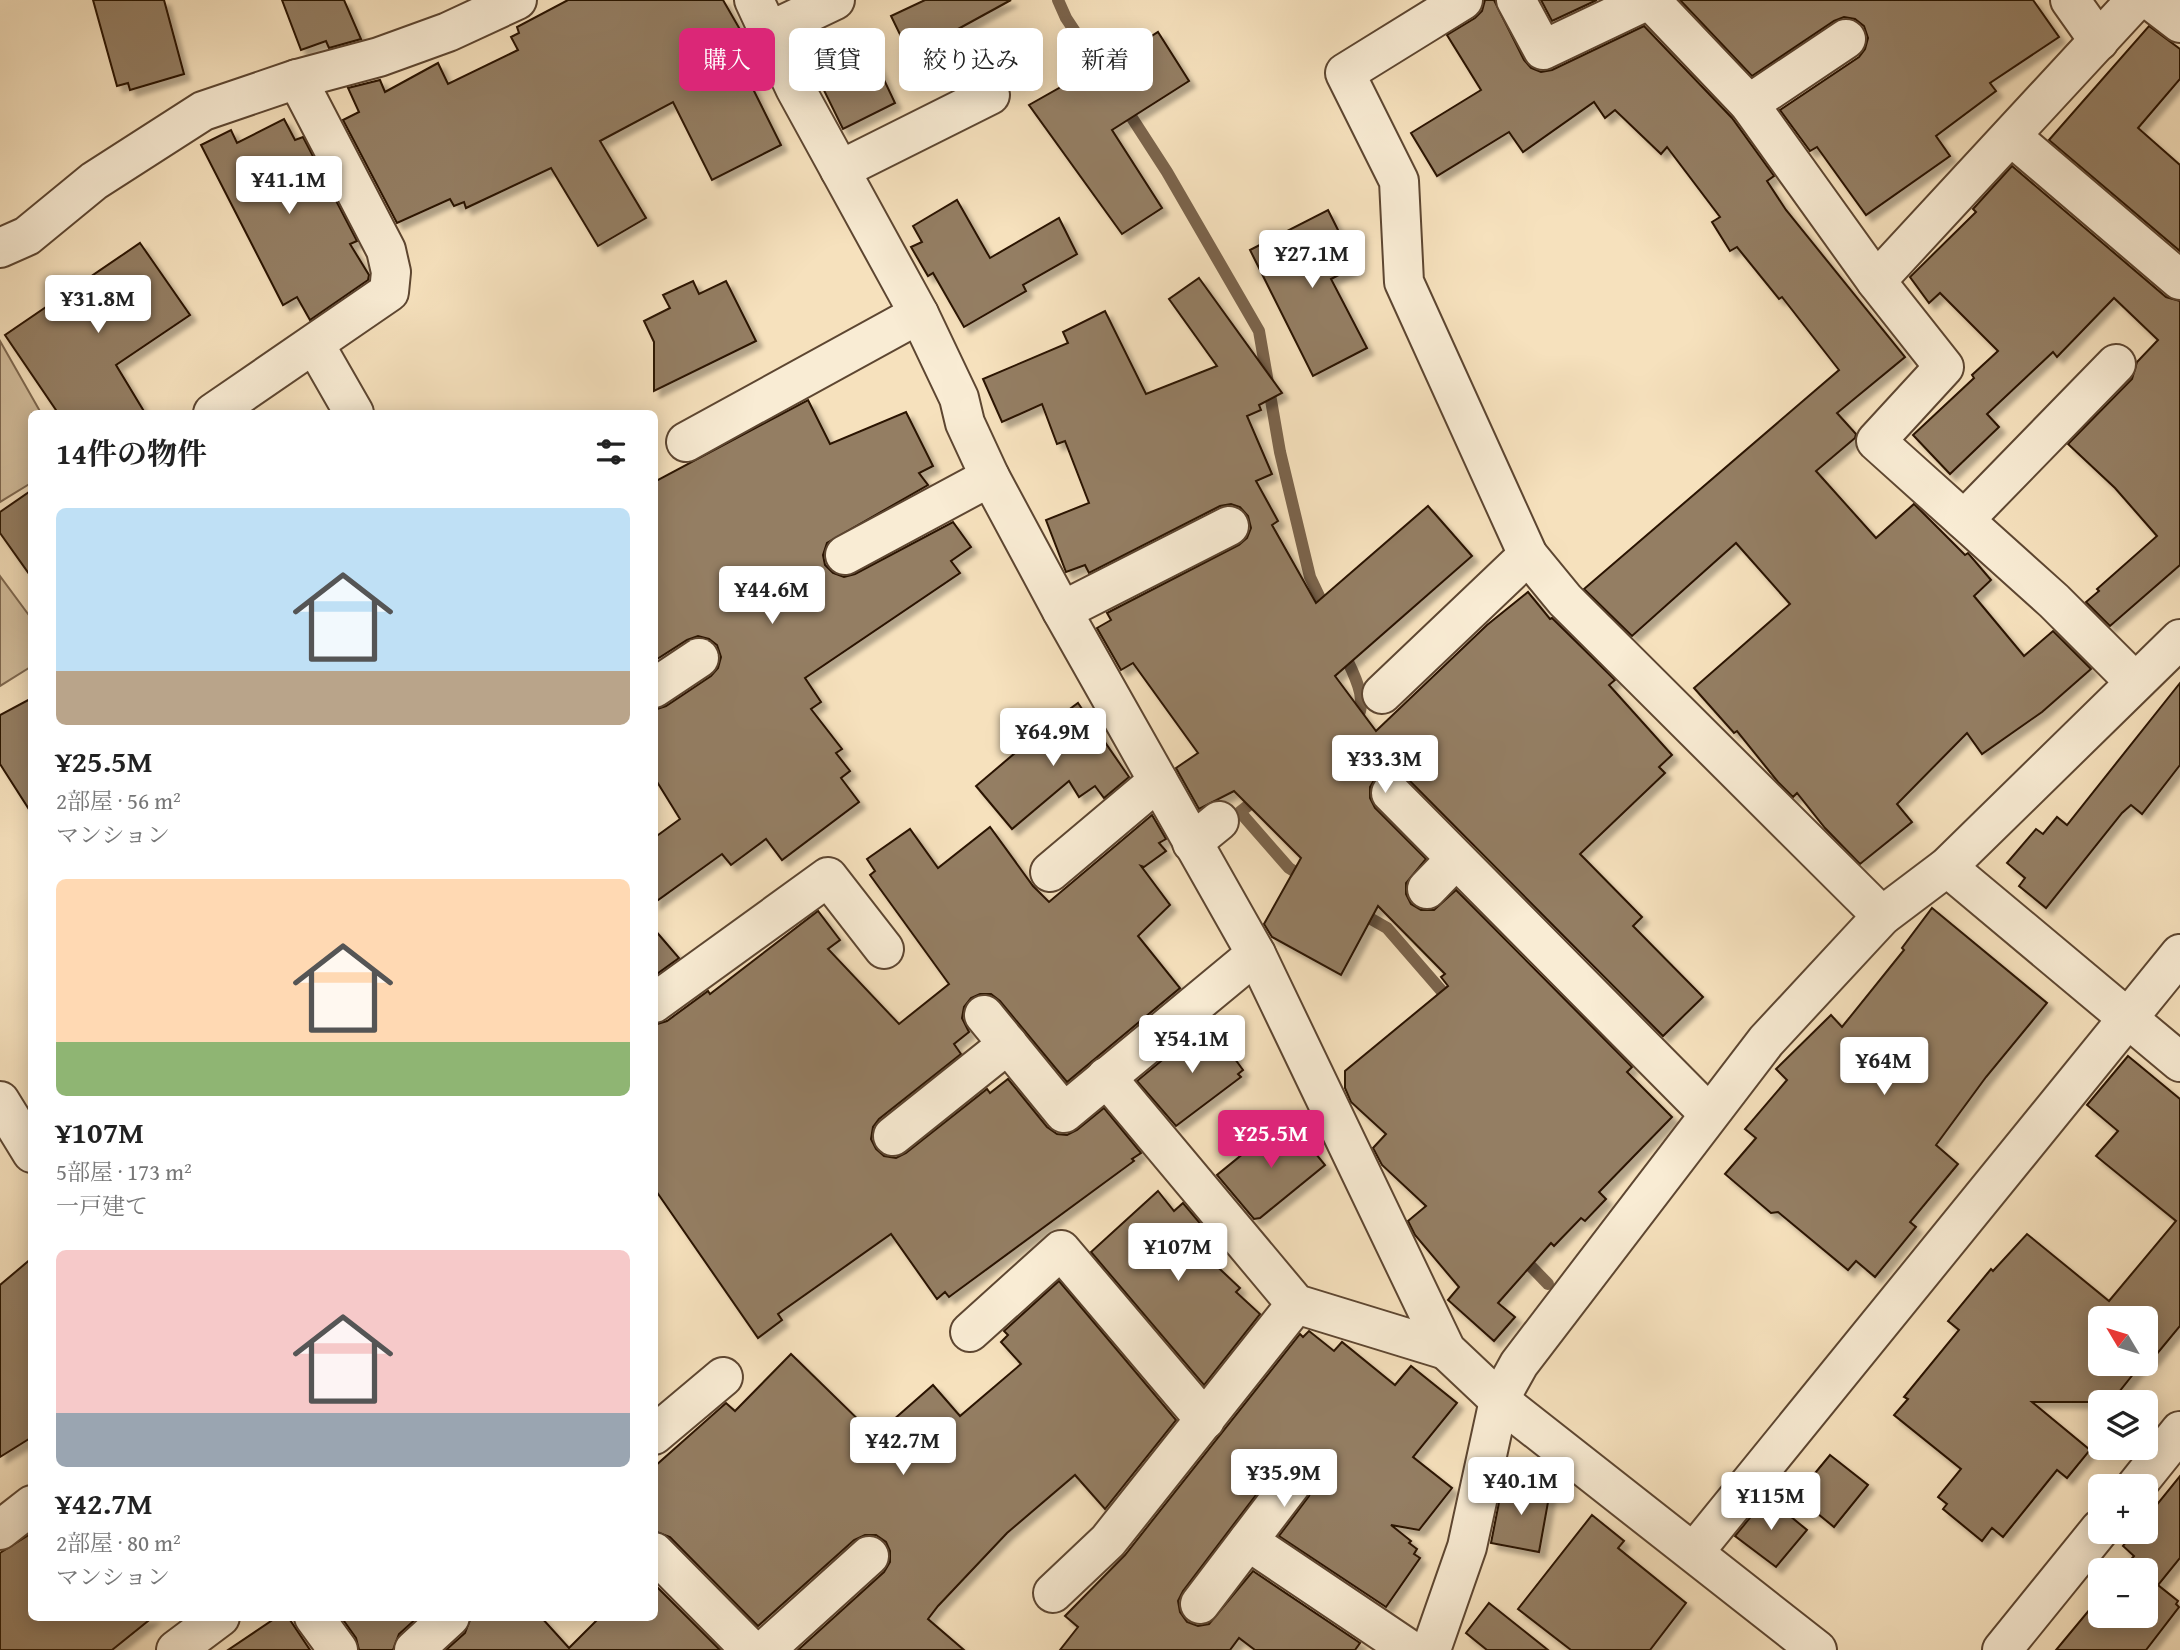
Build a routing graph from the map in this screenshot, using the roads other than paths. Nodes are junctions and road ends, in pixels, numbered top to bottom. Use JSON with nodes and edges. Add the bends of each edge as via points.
{"nodes":[{"id":1,"x":835,"y":0,"type":"edge"},
{"id":2,"x":1463,"y":0,"type":"edge"},
{"id":3,"x":1516,"y":0,"type":"edge"},
{"id":4,"x":1649,"y":0,"type":"edge"},
{"id":5,"x":2070,"y":0,"type":"edge"},
{"id":6,"x":2136,"y":0,"type":"edge"},
{"id":7,"x":2150,"y":0,"type":"edge"},
{"id":8,"x":496,"y":5,"type":"edge"},
{"id":9,"x":762,"y":15,"type":"edge"},
{"id":10,"x":2180,"y":23,"type":"edge"},
{"id":11,"x":1846,"y":39,"type":"dead end"},
{"id":12,"x":2099,"y":41,"type":"junction"},
{"id":13,"x":297,"y":79,"type":"junction"},
{"id":14,"x":990,"y":95,"type":"dead end"},
{"id":15,"x":1749,"y":104,"type":"junction"},
{"id":16,"x":2011,"y":136,"type":"junction"},
{"id":17,"x":840,"y":170,"type":"junction"},
{"id":18,"x":0,"y":248,"type":"edge"},
{"id":19,"x":2180,"y":279,"type":"edge"},
{"id":20,"x":1876,"y":281,"type":"junction"},
{"id":21,"x":919,"y":314,"type":"junction"},
{"id":22,"x":315,"y":345,"type":"junction"},
{"id":23,"x":2116,"y":364,"type":"dead end"},
{"id":24,"x":218,"y":410,"type":"edge"},
{"id":25,"x":352,"y":410,"type":"edge"},
{"id":26,"x":686,"y":442,"type":"dead end"},
{"id":27,"x":990,"y":477,"type":"junction"},
{"id":28,"x":1964,"y":520,"type":"junction"},
{"id":29,"x":1229,"y":526,"type":"dead end"},
{"id":30,"x":845,"y":555,"type":"dead end"},
{"id":31,"x":1528,"y":555,"type":"junction"},
{"id":32,"x":1062,"y":611,"type":"junction"},
{"id":33,"x":2180,"y":639,"type":"edge"},
{"id":34,"x":699,"y":658,"type":"dead end"},
{"id":35,"x":2135,"y":682,"type":"junction"},
{"id":36,"x":658,"y":685,"type":"edge"},
{"id":37,"x":1382,"y":694,"type":"dead end"},
{"id":38,"x":1158,"y":781,"type":"junction"},
{"id":39,"x":1391,"y":793,"type":"dead end"},
{"id":40,"x":1455,"y":860,"type":"junction"},
{"id":41,"x":1947,"y":867,"type":"junction"},
{"id":42,"x":1049,"y":872,"type":"dead end"},
{"id":43,"x":1427,"y":890,"type":"dead end"},
{"id":44,"x":1882,"y":916,"type":"junction"},
{"id":45,"x":884,"y":949,"type":"dead end"},
{"id":46,"x":1256,"y":954,"type":"junction"},
{"id":47,"x":2180,"y":954,"type":"edge"},
{"id":48,"x":658,"y":1000,"type":"edge"},
{"id":49,"x":984,"y":1015,"type":"dead end"},
{"id":50,"x":2127,"y":1019,"type":"junction"},
{"id":51,"x":1008,"y":1044,"type":"junction"},
{"id":52,"x":2180,"y":1062,"type":"edge"},
{"id":53,"x":1106,"y":1077,"type":"junction"},
{"id":54,"x":0,"y":1101,"type":"edge"},
{"id":55,"x":1709,"y":1114,"type":"junction"},
{"id":56,"x":893,"y":1136,"type":"dead end"},
{"id":57,"x":28,"y":1146,"type":"edge"},
{"id":58,"x":1296,"y":1304,"type":"junction"},
{"id":59,"x":970,"y":1332,"type":"dead end"},
{"id":60,"x":1446,"y":1350,"type":"junction"},
{"id":61,"x":723,"y":1377,"type":"dead end"},
{"id":62,"x":1499,"y":1400,"type":"junction"},
{"id":63,"x":1205,"y":1420,"type":"junction"},
{"id":64,"x":2180,"y":1431,"type":"edge"},
{"id":65,"x":658,"y":1432,"type":"edge"},
{"id":66,"x":2146,"y":1474,"type":"edge"},
{"id":67,"x":1292,"y":1483,"type":"dead end"},
{"id":68,"x":28,"y":1508,"type":"edge"},
{"id":69,"x":0,"y":1530,"type":"edge"},
{"id":70,"x":1248,"y":1541,"type":"junction"},
{"id":71,"x":2088,"y":1544,"type":"edge"},
{"id":72,"x":1694,"y":1552,"type":"junction"},
{"id":73,"x":658,"y":1556,"type":"edge"},
{"id":74,"x":869,"y":1556,"type":"dead end"},
{"id":75,"x":1053,"y":1592,"type":"dead end"},
{"id":76,"x":1200,"y":1604,"type":"dead end"},
{"id":77,"x":215,"y":1621,"type":"edge"},
{"id":78,"x":317,"y":1621,"type":"edge"},
{"id":79,"x":446,"y":1621,"type":"edge"},
{"id":80,"x":176,"y":1650,"type":"edge"},
{"id":81,"x":338,"y":1650,"type":"edge"},
{"id":82,"x":414,"y":1650,"type":"edge"},
{"id":83,"x":751,"y":1650,"type":"edge"},
{"id":84,"x":765,"y":1650,"type":"edge"},
{"id":85,"x":1410,"y":1650,"type":"edge"},
{"id":86,"x":1430,"y":1650,"type":"edge"},
{"id":87,"x":1817,"y":1650,"type":"edge"},
{"id":88,"x":2001,"y":1650,"type":"edge"}],
"edges":[{"from":1,"to":9,"type":"street"},
{"from":2,"to":31,"type":"street","via":[[1345,74],[1399,181],[1404,282]]},
{"from":3,"to":4,"type":"street","via":[[1543,50]]},
{"from":4,"to":15,"type":"street"},
{"from":5,"to":12,"type":"street"},
{"from":6,"to":12,"type":"street"},
{"from":7,"to":10,"type":"street"},
{"from":8,"to":13,"type":"street","via":[[448,32]]},
{"from":9,"to":17,"type":"street"},
{"from":11,"to":15,"type":"street"},
{"from":12,"to":16,"type":"street"},
{"from":13,"to":18,"type":"street","via":[[203,111],[94,181],[27,236]]},
{"from":13,"to":22,"type":"street","via":[[386,250],[391,272],[389,292]]},
{"from":14,"to":17,"type":"street"},
{"from":15,"to":20,"type":"street"},
{"from":16,"to":19,"type":"street"},
{"from":16,"to":20,"type":"street"},
{"from":17,"to":21,"type":"street"},
{"from":20,"to":28,"type":"street","via":[[1944,367],[1876,441]]},
{"from":21,"to":26,"type":"street"},
{"from":21,"to":27,"type":"street"},
{"from":22,"to":24,"type":"street"},
{"from":22,"to":25,"type":"street"},
{"from":23,"to":28,"type":"street"},
{"from":27,"to":30,"type":"street"},
{"from":27,"to":32,"type":"street"},
{"from":28,"to":35,"type":"street"},
{"from":29,"to":32,"type":"street"},
{"from":31,"to":37,"type":"street"},
{"from":31,"to":44,"type":"street","via":[[1564,600]]},
{"from":32,"to":38,"type":"street"},
{"from":33,"to":35,"type":"street"},
{"from":34,"to":36,"type":"street"},
{"from":35,"to":41,"type":"street"},
{"from":38,"to":42,"type":"street"},
{"from":38,"to":46,"type":"street","via":[[1206,832]]},
{"from":39,"to":40,"type":"street"},
{"from":40,"to":43,"type":"street"},
{"from":40,"to":55,"type":"street"},
{"from":41,"to":44,"type":"street"},
{"from":41,"to":50,"type":"street"},
{"from":44,"to":55,"type":"street","via":[[1766,1041]]},
{"from":45,"to":48,"type":"street","via":[[828,877]]},
{"from":46,"to":53,"type":"street"},
{"from":46,"to":60,"type":"street"},
{"from":47,"to":50,"type":"street"},
{"from":49,"to":51,"type":"street"},
{"from":50,"to":52,"type":"street"},
{"from":50,"to":72,"type":"street"},
{"from":51,"to":53,"type":"street","via":[[1064,1113]]},
{"from":51,"to":56,"type":"street"},
{"from":53,"to":58,"type":"street"},
{"from":54,"to":57,"type":"street"},
{"from":55,"to":62,"type":"street","via":[[1519,1364]]},
{"from":58,"to":60,"type":"street"},
{"from":58,"to":63,"type":"street"},
{"from":59,"to":63,"type":"street","via":[[1061,1250]]},
{"from":60,"to":62,"type":"street"},
{"from":61,"to":65,"type":"street"},
{"from":62,"to":72,"type":"street"},
{"from":62,"to":86,"type":"street","via":[[1467,1547]]},
{"from":63,"to":75,"type":"street","via":[[1108,1541]]},
{"from":64,"to":66,"type":"street"},
{"from":67,"to":70,"type":"street"},
{"from":68,"to":69,"type":"street"},
{"from":70,"to":76,"type":"street"},
{"from":70,"to":85,"type":"street"},
{"from":71,"to":88,"type":"street"},
{"from":72,"to":87,"type":"street"},
{"from":73,"to":83,"type":"street"},
{"from":74,"to":84,"type":"street"},
{"from":77,"to":80,"type":"street"},
{"from":78,"to":81,"type":"street"},
{"from":79,"to":82,"type":"street"}]}
